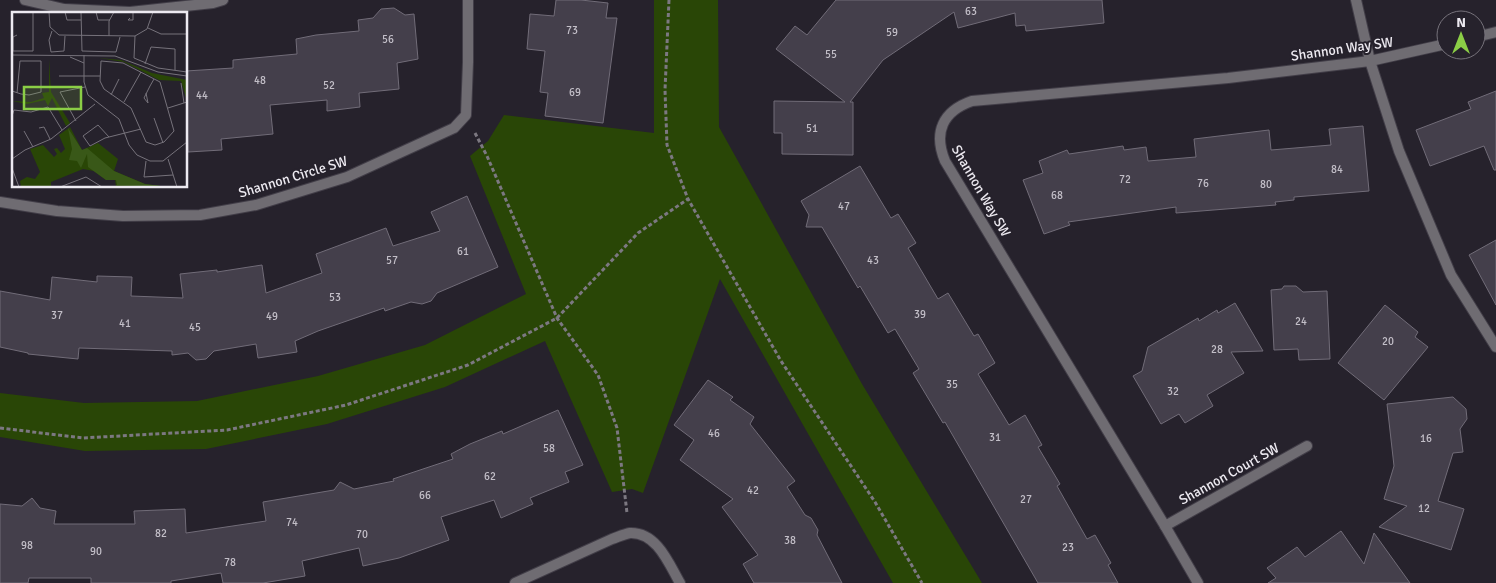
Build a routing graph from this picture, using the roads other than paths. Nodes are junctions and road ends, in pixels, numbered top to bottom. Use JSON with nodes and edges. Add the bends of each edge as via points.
{"nodes":[{"id":1,"x":25,"y":0,"type":"edge"},
{"id":2,"x":223,"y":0,"type":"edge"},
{"id":3,"x":468,"y":0,"type":"edge"},
{"id":4,"x":1356,"y":0,"type":"edge"},
{"id":5,"x":64,"y":5,"type":"edge"},
{"id":6,"x":1436,"y":46,"type":"edge"},
{"id":7,"x":1370,"y":61,"type":"junction"},
{"id":8,"x":0,"y":202,"type":"edge"},
{"id":9,"x":1496,"y":348,"type":"edge"},
{"id":10,"x":1307,"y":446,"type":"dead end"},
{"id":11,"x":1165,"y":526,"type":"junction"},
{"id":12,"x":514,"y":583,"type":"edge"},
{"id":13,"x":680,"y":583,"type":"edge"},
{"id":14,"x":1198,"y":583,"type":"edge"}],
"edges":[{"from":1,"to":5,"type":"street"},
{"from":2,"to":5,"type":"street","via":[[130,12]]},
{"from":3,"to":8,"type":"street","name":"Shannon Circle SW","via":[[466,115],[454,128],[347,177],[256,205],[200,215],[123,216]]},
{"from":4,"to":7,"type":"street"},
{"from":6,"to":7,"type":"street","name":"Shannon Way SW"},
{"from":7,"to":9,"type":"street","via":[[1399,151],[1451,275]]},
{"from":7,"to":11,"type":"street","name":"Shannon Way SW","via":[[1228,78],[972,101],[953,110],[941,129],[941,151],[945,161]]},
{"from":10,"to":11,"type":"street","name":"Shannon Court SW"},
{"from":11,"to":14,"type":"street","name":"Shannon Way SW"},
{"from":12,"to":13,"type":"street","via":[[628,533],[649,538],[663,553]]}]}
